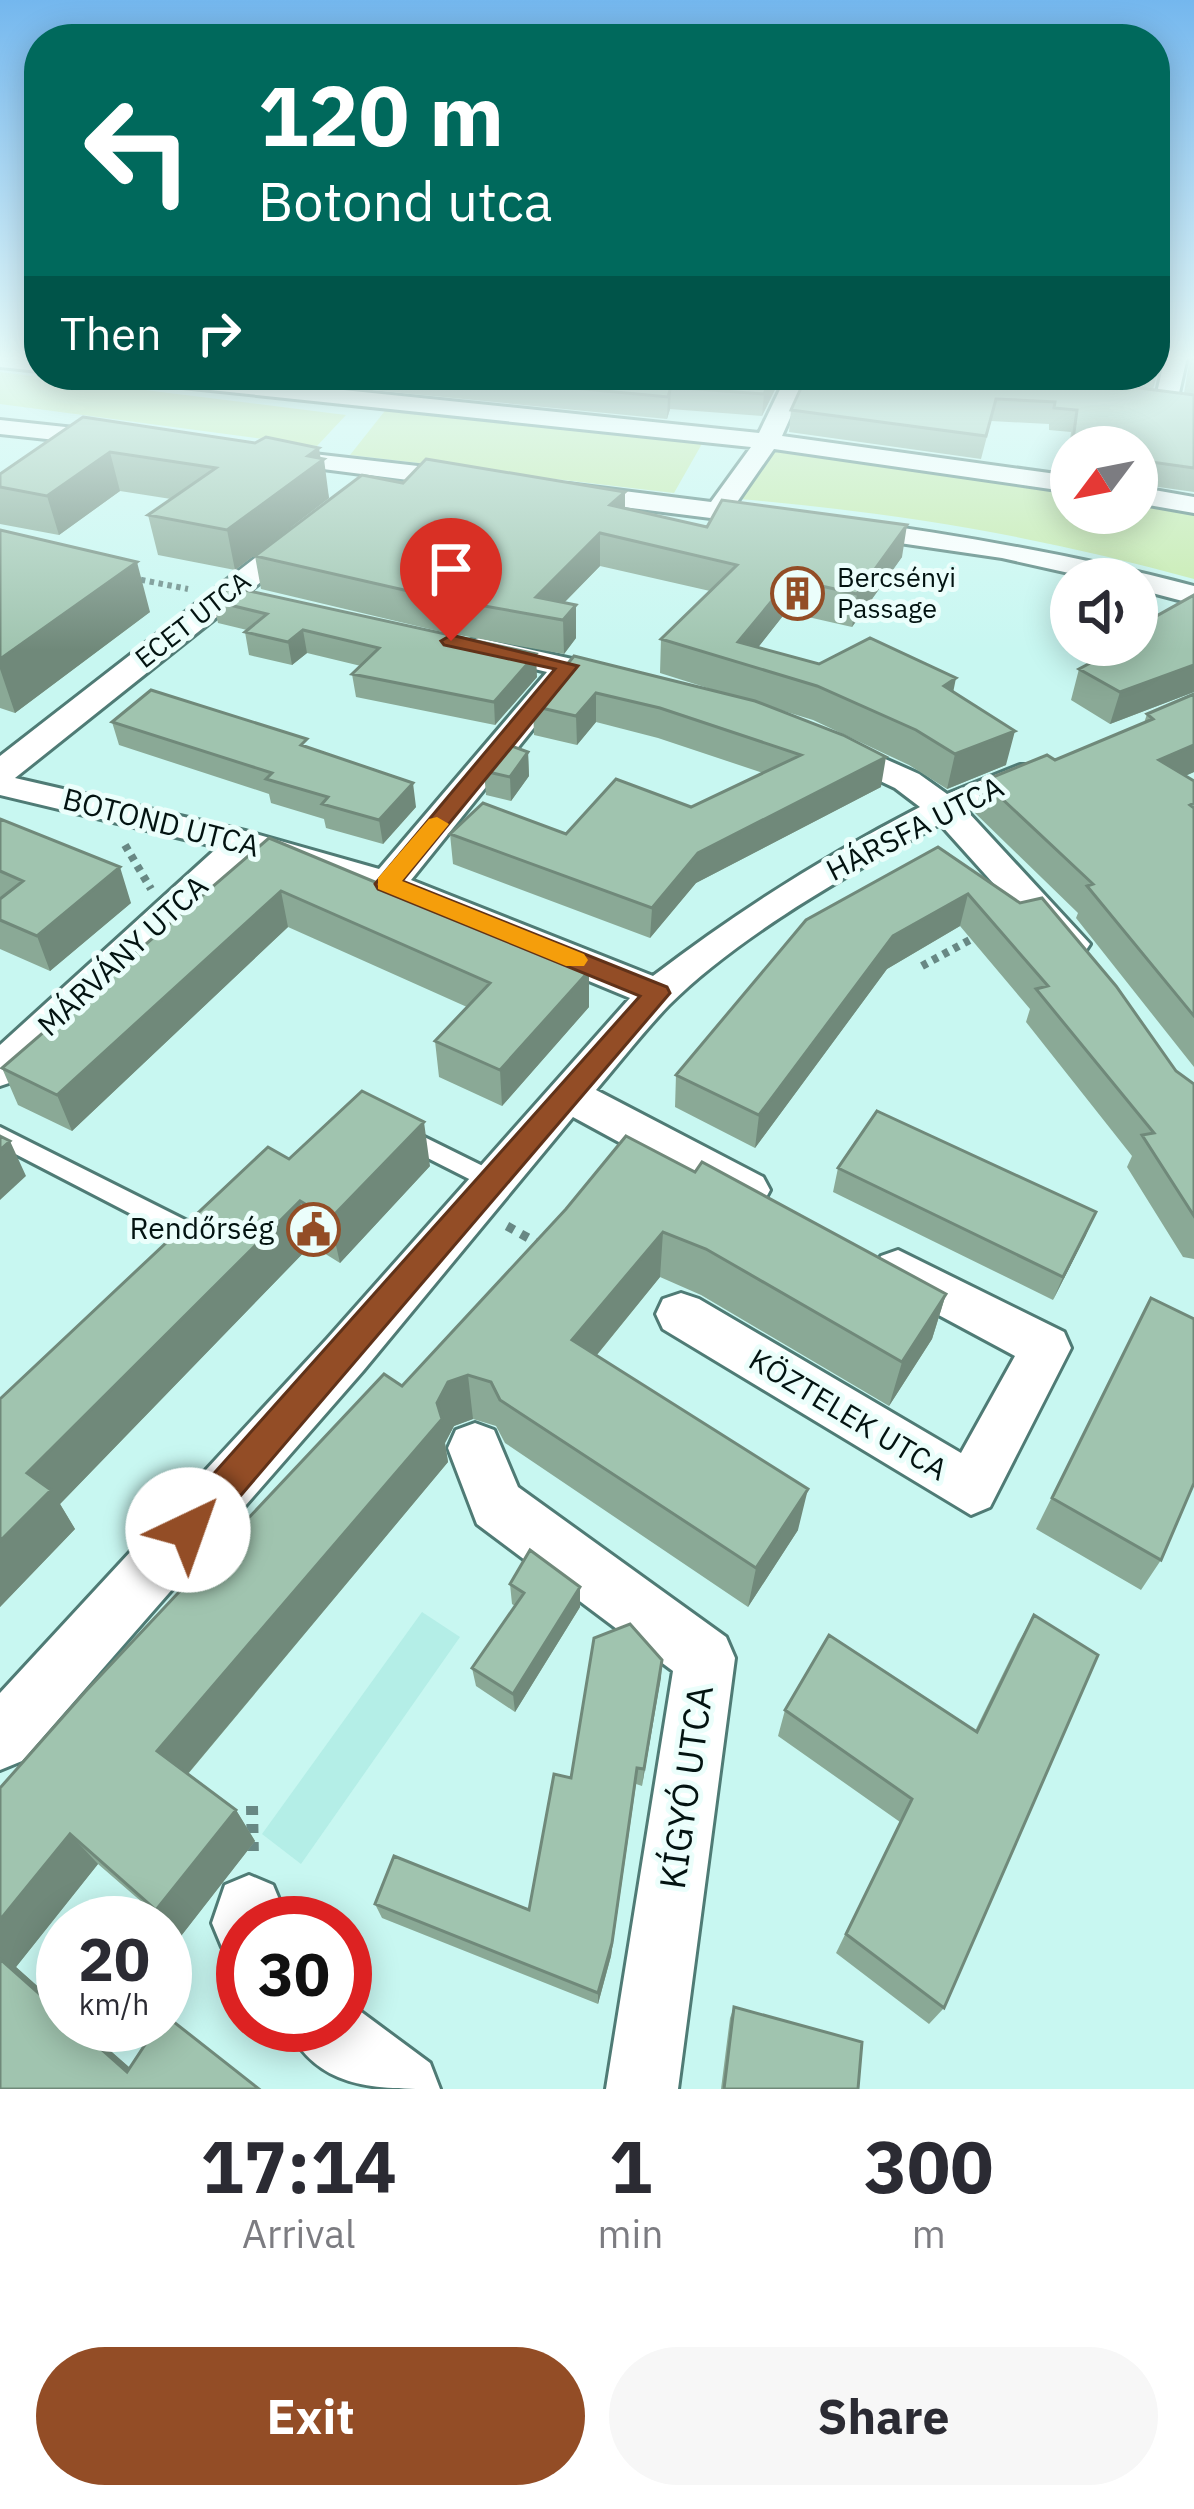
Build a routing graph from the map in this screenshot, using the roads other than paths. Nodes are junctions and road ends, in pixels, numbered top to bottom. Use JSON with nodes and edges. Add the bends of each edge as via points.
{"nodes":[{"id":1,"x":260,"y":454,"type":"edge"},
{"id":2,"x":339,"y":454,"type":"edge"},
{"id":3,"x":758,"y":454,"type":"edge"},
{"id":4,"x":862,"y":454,"type":"edge"},
{"id":5,"x":333,"y":463,"type":"junction"},
{"id":6,"x":388,"y":470,"type":"junction"},
{"id":7,"x":1050,"y":481,"type":"edge"},
{"id":8,"x":357,"y":493,"type":"edge"},
{"id":9,"x":1158,"y":499,"type":"edge"},
{"id":10,"x":1194,"y":505,"type":"edge"},
{"id":11,"x":719,"y":510,"type":"junction"},
{"id":12,"x":320,"y":522,"type":"edge"},
{"id":13,"x":1050,"y":561,"type":"edge"},
{"id":14,"x":1158,"y":586,"type":"edge"},
{"id":15,"x":225,"y":594,"type":"junction"},
{"id":16,"x":1194,"y":596,"type":"edge"},
{"id":17,"x":268,"y":602,"type":"edge"},
{"id":18,"x":438,"y":638,"type":"edge"},
{"id":19,"x":568,"y":666,"type":"junction"},
{"id":20,"x":650,"y":687,"type":"edge"},
{"id":21,"x":809,"y":735,"type":"edge"},
{"id":22,"x":1070,"y":756,"type":"edge"},
{"id":23,"x":0,"y":773,"type":"edge"},
{"id":24,"x":0,"y":785,"type":"edge"},
{"id":25,"x":944,"y":808,"type":"junction"},
{"id":26,"x":245,"y":842,"type":"junction"},
{"id":27,"x":387,"y":884,"type":"junction"},
{"id":28,"x":1096,"y":976,"type":"edge"},
{"id":29,"x":657,"y":993,"type":"junction"},
{"id":30,"x":0,"y":1070,"type":"edge"},
{"id":31,"x":568,"y":1095,"type":"junction"},
{"id":32,"x":379,"y":1124,"type":"edge"},
{"id":33,"x":0,"y":1136,"type":"edge"},
{"id":34,"x":482,"y":1192,"type":"junction"},
{"id":35,"x":796,"y":1216,"type":"edge"},
{"id":36,"x":200,"y":1243,"type":"edge"},
{"id":37,"x":859,"y":1249,"type":"edge"},
{"id":38,"x":681,"y":1314,"type":"dead end"},
{"id":39,"x":475,"y":1448,"type":"dead end"},
{"id":40,"x":0,"y":1739,"type":"edge"},
{"id":41,"x":356,"y":2052,"type":"edge"},
{"id":42,"x":404,"y":2089,"type":"edge"},
{"id":43,"x":642,"y":2089,"type":"edge"}],
"edges":[{"from":1,"to":5,"type":"street"},
{"from":2,"to":5,"type":"street"},
{"from":3,"to":11,"type":"street"},
{"from":4,"to":7,"type":"street"},
{"from":5,"to":6,"type":"street"},
{"from":6,"to":8,"type":"street"},
{"from":6,"to":11,"type":"street"},
{"from":9,"to":10,"type":"street"},
{"from":11,"to":13,"type":"street"},
{"from":12,"to":15,"type":"street","name":"ECET UTCA"},
{"from":14,"to":16,"type":"street"},
{"from":15,"to":17,"type":"street"},
{"from":15,"to":23,"type":"street","name":"ECET UTCA"},
{"from":18,"to":19,"type":"street"},
{"from":19,"to":20,"type":"street"},
{"from":19,"to":27,"type":"street"},
{"from":21,"to":25,"type":"street","via":[[908,781]]},
{"from":22,"to":25,"type":"street","name":"HÁRSFA UTCA"},
{"from":24,"to":26,"type":"street","name":"BOTOND UTCA"},
{"from":25,"to":28,"type":"street"},
{"from":25,"to":29,"type":"street","name":"HÁRSFA UTCA","via":[[752,920]]},
{"from":26,"to":27,"type":"street","name":"BOTOND UTCA"},
{"from":26,"to":30,"type":"street","name":"MÁRVÁNY UTCA"},
{"from":27,"to":29,"type":"street","name":"BOTOND UTCA"},
{"from":29,"to":31,"type":"street"},
{"from":31,"to":34,"type":"street"},
{"from":31,"to":35,"type":"street"},
{"from":32,"to":34,"type":"lane"},
{"from":33,"to":36,"type":"lane"},
{"from":34,"to":40,"type":"street","via":[[363,1367]]},
{"from":37,"to":38,"type":"street","name":"KÖZTELEK UTCA","via":[[1046,1348],[971,1489]]},
{"from":39,"to":43,"type":"street","name":"KÍGYÓ UTCA","via":[[497,1504],[705,1658]]},
{"from":41,"to":42,"type":"street"}]}
